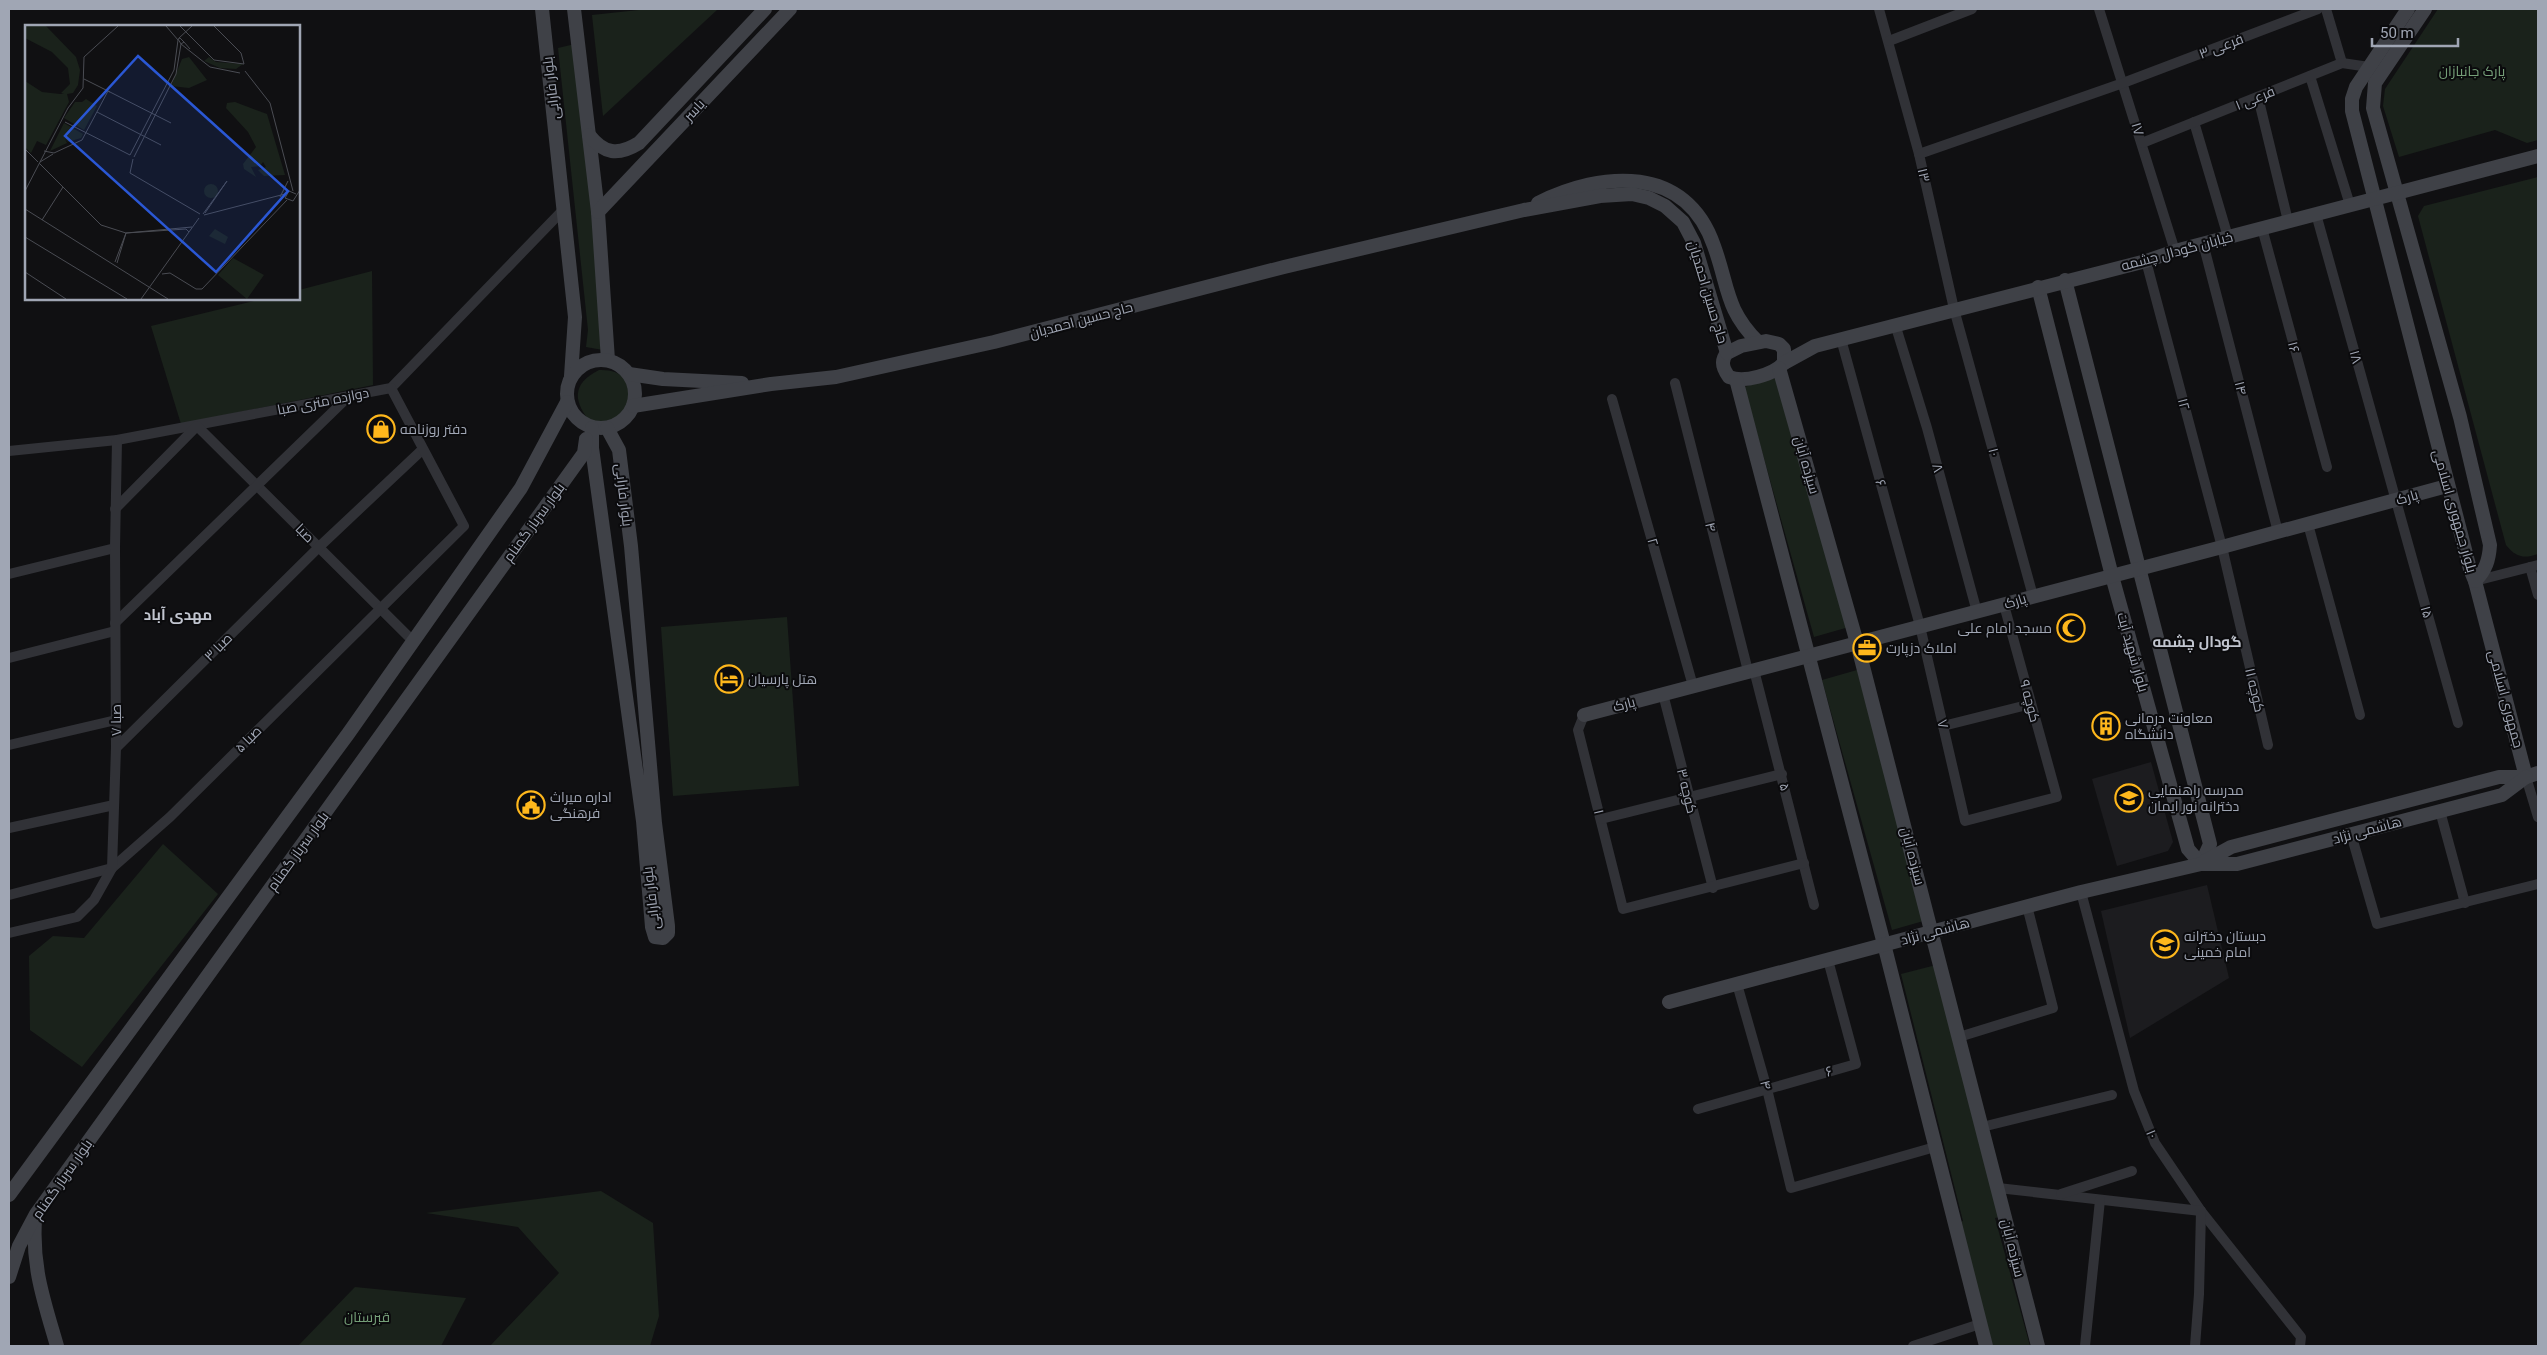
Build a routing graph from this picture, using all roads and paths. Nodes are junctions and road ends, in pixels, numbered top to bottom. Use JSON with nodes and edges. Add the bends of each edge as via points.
{"nodes":[{"id":1,"x":542,"y":9,"type":"edge"},
{"id":2,"x":574,"y":9,"type":"edge"},
{"id":3,"x":765,"y":9,"type":"edge"},
{"id":4,"x":790,"y":9,"type":"edge"},
{"id":5,"x":1879,"y":9,"type":"edge"},
{"id":6,"x":1972,"y":9,"type":"edge"},
{"id":7,"x":2099,"y":9,"type":"edge"},
{"id":8,"x":2318,"y":9,"type":"edge"},
{"id":9,"x":2326,"y":9,"type":"edge"},
{"id":10,"x":2408,"y":9,"type":"edge"},
{"id":11,"x":2425,"y":9,"type":"edge"},
{"id":12,"x":1889,"y":41,"type":"junction"},
{"id":13,"x":2342,"y":63,"type":"junction"},
{"id":14,"x":2369,"y":67,"type":"junction"},
{"id":15,"x":2310,"y":76,"type":"junction"},
{"id":16,"x":2124,"y":83,"type":"junction"},
{"id":17,"x":2258,"y":97,"type":"junction"},
{"id":18,"x":2194,"y":122,"type":"junction"},
{"id":19,"x":589,"y":135,"type":"junction"},
{"id":20,"x":2142,"y":143,"type":"junction"},
{"id":21,"x":1919,"y":154,"type":"junction"},
{"id":22,"x":2538,"y":156,"type":"edge"},
{"id":23,"x":2396,"y":193,"type":"junction"},
{"id":24,"x":2375,"y":198,"type":"junction"},
{"id":25,"x":2350,"y":205,"type":"junction"},
{"id":26,"x":565,"y":208,"type":"junction"},
{"id":27,"x":1524,"y":210,"type":"junction"},
{"id":28,"x":598,"y":212,"type":"junction"},
{"id":29,"x":2316,"y":214,"type":"junction"},
{"id":30,"x":2288,"y":221,"type":"junction"},
{"id":31,"x":2262,"y":228,"type":"junction"},
{"id":32,"x":2228,"y":237,"type":"junction"},
{"id":33,"x":2203,"y":244,"type":"junction"},
{"id":34,"x":2175,"y":251,"type":"junction"},
{"id":35,"x":2146,"y":261,"type":"junction"},
{"id":36,"x":2065,"y":280,"type":"junction"},
{"id":37,"x":2038,"y":287,"type":"junction"},
{"id":38,"x":1954,"y":309,"type":"junction"},
{"id":39,"x":1895,"y":324,"type":"junction"},
{"id":40,"x":1841,"y":339,"type":"junction"},
{"id":41,"x":1758,"y":342,"type":"junction"},
{"id":42,"x":1779,"y":344,"type":"junction"},
{"id":43,"x":1815,"y":346,"type":"junction"},
{"id":44,"x":1727,"y":353,"type":"junction"},
{"id":45,"x":608,"y":360,"type":"junction"},
{"id":46,"x":1781,"y":365,"type":"junction"},
{"id":47,"x":629,"y":374,"type":"junction"},
{"id":48,"x":571,"y":376,"type":"junction"},
{"id":49,"x":1736,"y":379,"type":"junction"},
{"id":50,"x":1675,"y":383,"type":"dead end"},
{"id":51,"x":770,"y":384,"type":"junction"},
{"id":52,"x":391,"y":388,"type":"junction"},
{"id":53,"x":349,"y":396,"type":"junction"},
{"id":54,"x":1612,"y":398,"type":"dead end"},
{"id":55,"x":567,"y":402,"type":"junction"},
{"id":56,"x":633,"y":406,"type":"junction"},
{"id":57,"x":197,"y":426,"type":"junction"},
{"id":58,"x":590,"y":427,"type":"junction"},
{"id":59,"x":608,"y":428,"type":"junction"},
{"id":60,"x":117,"y":440,"type":"junction"},
{"id":61,"x":9,"y":450,"type":"edge"},
{"id":62,"x":422,"y":450,"type":"junction"},
{"id":63,"x":2327,"y":467,"type":"dead end"},
{"id":64,"x":257,"y":485,"type":"junction"},
{"id":65,"x":2447,"y":486,"type":"junction"},
{"id":66,"x":2396,"y":501,"type":"junction"},
{"id":67,"x":115,"y":509,"type":"junction"},
{"id":68,"x":2308,"y":524,"type":"junction"},
{"id":69,"x":2278,"y":532,"type":"junction"},
{"id":70,"x":631,"y":546,"type":"junction"},
{"id":71,"x":319,"y":547,"type":"junction"},
{"id":72,"x":2222,"y":547,"type":"junction"},
{"id":73,"x":115,"y":548,"type":"junction"},
{"id":74,"x":607,"y":549,"type":"junction"},
{"id":75,"x":2534,"y":566,"type":"edge"},
{"id":76,"x":2139,"y":569,"type":"junction"},
{"id":77,"x":9,"y":574,"type":"edge"},
{"id":78,"x":2112,"y":576,"type":"junction"},
{"id":79,"x":2475,"y":581,"type":"junction"},
{"id":80,"x":2538,"y":595,"type":"edge"},
{"id":81,"x":2033,"y":596,"type":"junction"},
{"id":82,"x":2004,"y":605,"type":"junction"},
{"id":83,"x":381,"y":608,"type":"junction"},
{"id":84,"x":1977,"y":612,"type":"junction"},
{"id":85,"x":1920,"y":626,"type":"junction"},
{"id":86,"x":115,"y":627,"type":"junction"},
{"id":87,"x":413,"y":640,"type":"junction"},
{"id":88,"x":1857,"y":643,"type":"junction"},
{"id":89,"x":1809,"y":655,"type":"junction"},
{"id":90,"x":9,"y":658,"type":"edge"},
{"id":91,"x":1751,"y":670,"type":"junction"},
{"id":92,"x":1693,"y":686,"type":"junction"},
{"id":93,"x":1663,"y":694,"type":"junction"},
{"id":94,"x":2031,"y":704,"type":"junction"},
{"id":95,"x":1584,"y":715,"type":"joint"},
{"id":96,"x":2360,"y":715,"type":"dead end"},
{"id":97,"x":116,"y":720,"type":"junction"},
{"id":98,"x":2458,"y":723,"type":"dead end"},
{"id":99,"x":1943,"y":726,"type":"junction"},
{"id":100,"x":9,"y":745,"type":"edge"},
{"id":101,"x":2268,"y":745,"type":"dead end"},
{"id":102,"x":116,"y":748,"type":"junction"},
{"id":103,"x":1782,"y":774,"type":"junction"},
{"id":104,"x":2532,"y":775,"type":"edge"},
{"id":105,"x":1688,"y":797,"type":"junction"},
{"id":106,"x":114,"y":805,"type":"junction"},
{"id":107,"x":2440,"y":811,"type":"junction"},
{"id":108,"x":2538,"y":817,"type":"edge"},
{"id":109,"x":1601,"y":819,"type":"junction"},
{"id":110,"x":1965,"y":821,"type":"joint"},
{"id":111,"x":649,"y":822,"type":"junction"},
{"id":112,"x":9,"y":828,"type":"edge"},
{"id":113,"x":2352,"y":834,"type":"junction"},
{"id":114,"x":1804,"y":863,"type":"junction"},
{"id":115,"x":2201,"y":864,"type":"junction"},
{"id":116,"x":112,"y":868,"type":"junction"},
{"id":117,"x":2538,"y":884,"type":"edge"},
{"id":118,"x":1713,"y":888,"type":"junction"},
{"id":119,"x":2081,"y":892,"type":"junction"},
{"id":120,"x":9,"y":895,"type":"edge"},
{"id":121,"x":2465,"y":903,"type":"junction"},
{"id":122,"x":1814,"y":905,"type":"dead end"},
{"id":123,"x":2027,"y":906,"type":"junction"},
{"id":124,"x":1932,"y":932,"type":"junction"},
{"id":125,"x":9,"y":933,"type":"edge"},
{"id":126,"x":1884,"y":944,"type":"junction"},
{"id":127,"x":1828,"y":960,"type":"junction"},
{"id":128,"x":1737,"y":984,"type":"junction"},
{"id":129,"x":1669,"y":1002,"type":"dead end"},
{"id":130,"x":1959,"y":1037,"type":"junction"},
{"id":131,"x":1767,"y":1089,"type":"junction"},
{"id":132,"x":2112,"y":1094,"type":"dead end"},
{"id":133,"x":1698,"y":1108,"type":"dead end"},
{"id":134,"x":1982,"y":1127,"type":"junction"},
{"id":135,"x":1935,"y":1147,"type":"junction"},
{"id":136,"x":2132,"y":1171,"type":"dead end"},
{"id":137,"x":1998,"y":1188,"type":"junction"},
{"id":138,"x":9,"y":1195,"type":"edge"},
{"id":139,"x":2058,"y":1195,"type":"junction"},
{"id":140,"x":2100,"y":1200,"type":"junction"},
{"id":141,"x":2201,"y":1211,"type":"junction"},
{"id":142,"x":36,"y":1214,"type":"junction"},
{"id":143,"x":9,"y":1277,"type":"edge"},
{"id":144,"x":1980,"y":1324,"type":"junction"},
{"id":145,"x":2300,"y":1341,"type":"edge"},
{"id":146,"x":57,"y":1346,"type":"edge"},
{"id":147,"x":1913,"y":1346,"type":"edge"},
{"id":148,"x":1986,"y":1346,"type":"edge"},
{"id":149,"x":2038,"y":1346,"type":"edge"},
{"id":150,"x":2085,"y":1346,"type":"edge"},
{"id":151,"x":2195,"y":1346,"type":"edge"}],
"edges":[{"from":1,"to":26,"type":"main road","name":"بلوار فارابی"},
{"from":2,"to":19,"type":"main road"},
{"from":3,"to":19,"type":"main road","name":"یاسر","via":[[639,143],[625,152],[610,151],[598,147]]},
{"from":4,"to":28,"type":"main road","name":"یاسر"},
{"from":5,"to":12,"type":"street","name":"۱۳"},
{"from":6,"to":12,"type":"street"},
{"from":7,"to":16,"type":"street","name":"۱۷"},
{"from":8,"to":16,"type":"street","name":"فرعی ۳"},
{"from":9,"to":13,"type":"street"},
{"from":10,"to":14,"type":"main road","name":"بلوار جمهوری اسلامی"},
{"from":11,"to":23,"type":"main road","name":"بلوار جمهوری اسلامی","via":[[2372,92],[2373,108]]},
{"from":12,"to":21,"type":"street","name":"۱۳"},
{"from":13,"to":14,"type":"street"},
{"from":13,"to":15,"type":"street","name":"فرعی ۱"},
{"from":14,"to":24,"type":"main road","name":"بلوار جمهوری اسلامی","via":[[2356,87],[2352,111]]},
{"from":15,"to":17,"type":"street","name":"فرعی ۱"},
{"from":15,"to":25,"type":"street"},
{"from":16,"to":20,"type":"street","name":"۱۷"},
{"from":16,"to":21,"type":"street","name":"فرعی ۳"},
{"from":17,"to":18,"type":"street","name":"فرعی ۱"},
{"from":17,"to":30,"type":"street"},
{"from":18,"to":20,"type":"street","name":"فرعی ۱"},
{"from":18,"to":32,"type":"street"},
{"from":19,"to":28,"type":"main road"},
{"from":20,"to":34,"type":"street","name":"۱۷"},
{"from":21,"to":38,"type":"street","name":"۱۳"},
{"from":22,"to":23,"type":"main road","name":"خیابان گودال چشمه"},
{"from":23,"to":24,"type":"main road","name":"خیابان گودال چشمه"},
{"from":23,"to":79,"type":"main road","name":"بلوار جمهوری اسلامی","via":[[2457,408],[2490,545],[2484,572]]},
{"from":24,"to":25,"type":"main road","name":"خیابان گودال چشمه"},
{"from":24,"to":65,"type":"main road","name":"بلوار جمهوری اسلامی"},
{"from":25,"to":29,"type":"main road","name":"خیابان گودال چشمه"},
{"from":26,"to":48,"type":"main road","name":"بلوار فارابی","via":[[575,316]]},
{"from":26,"to":52,"type":"street"},
{"from":27,"to":41,"type":"main road","name":"حاج حسین احمدیان","via":[[1558,193],[1591,183],[1618,180],[1641,180],[1680,196],[1694,208],[1706,227],[1736,316]]},
{"from":27,"to":44,"type":"main road","name":"حاج حسین احمدیان","via":[[1600,196],[1632,194],[1665,206],[1683,222],[1694,243]]},
{"from":27,"to":51,"type":"main road","name":"حاج حسین احمدیان","via":[[1284,267],[994,342],[836,377]]},
{"from":28,"to":45,"type":"main road"},
{"from":29,"to":30,"type":"main road","name":"خیابان گودال چشمه"},
{"from":29,"to":66,"type":"street","name":"۱۸"},
{"from":30,"to":31,"type":"main road","name":"خیابان گودال چشمه"},
{"from":31,"to":32,"type":"main road","name":"خیابان گودال چشمه"},
{"from":31,"to":63,"type":"street","name":"۱۶"},
{"from":32,"to":33,"type":"main road","name":"خیابان گودال چشمه"},
{"from":33,"to":34,"type":"main road","name":"خیابان گودال چشمه"},
{"from":33,"to":69,"type":"street","name":"۱۴"},
{"from":34,"to":35,"type":"main road","name":"خیابان گودال چشمه"},
{"from":35,"to":36,"type":"main road","name":"خیابان گودال چشمه"},
{"from":35,"to":72,"type":"street","name":"۱۲"},
{"from":36,"to":37,"type":"main road","name":"خیابان گودال چشمه"},
{"from":36,"to":76,"type":"main road","name":"بلوار شهید آیت"},
{"from":37,"to":38,"type":"main road","name":"خیابان گودال چشمه"},
{"from":37,"to":78,"type":"main road","name":"بلوار شهید آیت"},
{"from":38,"to":39,"type":"main road","name":"خیابان گودال چشمه"},
{"from":38,"to":81,"type":"street","name":"۱۰"},
{"from":39,"to":40,"type":"main road","name":"خیابان گودال چشمه"},
{"from":39,"to":84,"type":"street","name":"۸"},
{"from":40,"to":43,"type":"main road","name":"خیابان گودال چشمه"},
{"from":40,"to":85,"type":"street","name":"۶"},
{"from":41,"to":42,"type":"main road"},
{"from":41,"to":44,"type":"main road"},
{"from":42,"to":43,"type":"main road"},
{"from":42,"to":46,"type":"main road","name":"سیزده آبان","via":[[1784,349]]},
{"from":43,"to":46,"type":"main road"},
{"from":44,"to":49,"type":"main road","name":"حاج حسین احمدیان","via":[[1723,358],[1724,370],[1729,377]]},
{"from":45,"to":47,"type":"main road"},
{"from":45,"to":48,"type":"main road","via":[[588,361]]},
{"from":46,"to":49,"type":"main road","via":[[1751,377]]},
{"from":46,"to":88,"type":"main road","name":"سیزده آبان"},
{"from":47,"to":51,"type":"main road","via":[[663,379]]},
{"from":47,"to":56,"type":"main road","via":[[635,390]]},
{"from":48,"to":55,"type":"main road","via":[[566,388]]},
{"from":49,"to":89,"type":"main road"},
{"from":50,"to":91,"type":"street","name":"۴"},
{"from":51,"to":56,"type":"main road","name":"حاج حسین احمدیان"},
{"from":52,"to":53,"type":"street","name":"دوازده متری صبا"},
{"from":52,"to":62,"type":"street"},
{"from":53,"to":57,"type":"street","name":"دوازده متری صبا"},
{"from":53,"to":64,"type":"street"},
{"from":54,"to":92,"type":"street","name":"۲"},
{"from":55,"to":58,"type":"main road","via":[[574,416]]},
{"from":55,"to":87,"type":"main road","name":"بلوار سرباز گمنام","via":[[521,488]]},
{"from":56,"to":59,"type":"main road","via":[[623,420]]},
{"from":57,"to":60,"type":"street","name":"دوازده متری صبا"},
{"from":57,"to":64,"type":"street","name":"صبا"},
{"from":57,"to":67,"type":"street"},
{"from":58,"to":59,"type":"main road"},
{"from":58,"to":74,"type":"main road","name":"بلوار فارابی"},
{"from":58,"to":142,"type":"main road","name":"بلوار سرباز گمنام","via":[[584,453]]},
{"from":59,"to":70,"type":"main road","name":"بلوار فارابی","via":[[618,450]]},
{"from":60,"to":61,"type":"street","name":"دوازده متری صبا"},
{"from":60,"to":67,"type":"street","name":"صبا ۷"},
{"from":62,"to":71,"type":"street","name":"صبا ۳"},
{"from":62,"to":83,"type":"street","name":"صبا ۵","via":[[464,526]]},
{"from":64,"to":71,"type":"street","name":"صبا"},
{"from":64,"to":86,"type":"street"},
{"from":65,"to":66,"type":"main road","name":"پارک"},
{"from":65,"to":79,"type":"main road","name":"بلوار جمهوری اسلامی"},
{"from":66,"to":68,"type":"main road","name":"پارک"},
{"from":66,"to":98,"type":"street","name":"۱۵"},
{"from":67,"to":73,"type":"street","name":"صبا ۷"},
{"from":68,"to":69,"type":"main road","name":"پارک"},
{"from":68,"to":96,"type":"street"},
{"from":69,"to":72,"type":"main road","name":"پارک"},
{"from":70,"to":74,"type":"main road"},
{"from":70,"to":111,"type":"main road","name":"بلوار فارابی"},
{"from":71,"to":83,"type":"street","name":"صبا"},
{"from":71,"to":102,"type":"street","name":"صبا ۳"},
{"from":72,"to":76,"type":"main road","name":"پارک"},
{"from":72,"to":101,"type":"street","name":"کوچه ۱۱"},
{"from":73,"to":77,"type":"street"},
{"from":73,"to":86,"type":"street","name":"صبا ۷"},
{"from":74,"to":111,"type":"main road","name":"بلوار فارابی"},
{"from":75,"to":79,"type":"street"},
{"from":75,"to":80,"type":"street"},
{"from":76,"to":78,"type":"main road","name":"پارک"},
{"from":76,"to":115,"type":"main road","name":"بلوار شهید آیت","via":[[2210,844]]},
{"from":78,"to":81,"type":"main road","name":"پارک"},
{"from":78,"to":115,"type":"main road","name":"بلوار شهید آیت","via":[[2188,849]]},
{"from":79,"to":104,"type":"main road","name":"جمهوری اسلامی"},
{"from":81,"to":82,"type":"main road","name":"پارک"},
{"from":82,"to":84,"type":"main road","name":"پارک"},
{"from":82,"to":94,"type":"street","name":"کوچه ۹"},
{"from":83,"to":87,"type":"street","name":"صبا"},
{"from":83,"to":116,"type":"street","name":"صبا ۵","via":[[170,817]]},
{"from":84,"to":85,"type":"main road","name":"پارک"},
{"from":85,"to":88,"type":"main road","name":"پارک"},
{"from":85,"to":99,"type":"street","name":"۷"},
{"from":86,"to":90,"type":"street"},
{"from":86,"to":97,"type":"street","name":"صبا ۷"},
{"from":87,"to":138,"type":"main road","name":"بلوار سرباز گمنام","via":[[250,869]]},
{"from":88,"to":89,"type":"main road","name":"پارک"},
{"from":88,"to":124,"type":"main road","name":"سیزده آبان"},
{"from":89,"to":91,"type":"main road","name":"پارک"},
{"from":89,"to":126,"type":"main road"},
{"from":91,"to":92,"type":"main road","name":"پارک"},
{"from":91,"to":103,"type":"street","name":"۵"},
{"from":92,"to":93,"type":"main road","name":"پارک"},
{"from":93,"to":95,"type":"main road","name":"پارک"},
{"from":93,"to":105,"type":"street","name":"کوچه ۳"},
{"from":94,"to":99,"type":"street"},
{"from":94,"to":110,"type":"street","name":"کوچه ۹","via":[[2057,797]]},
{"from":95,"to":109,"type":"street","name":"۱","via":[[1578,730]]},
{"from":97,"to":100,"type":"street"},
{"from":97,"to":102,"type":"street","name":"صبا ۷"},
{"from":99,"to":110,"type":"street","name":"۷"},
{"from":102,"to":106,"type":"street","name":"صبا ۷"},
{"from":103,"to":105,"type":"street"},
{"from":103,"to":114,"type":"street","name":"۵"},
{"from":104,"to":107,"type":"main road","name":"هاشمی نژاد","via":[[2502,795]]},
{"from":104,"to":108,"type":"street","name":"جمهوری اسلامی"},
{"from":104,"to":115,"type":"main road","name":"هاشمی نژاد","via":[[2498,778],[2231,847]]},
{"from":105,"to":109,"type":"street"},
{"from":105,"to":118,"type":"street","name":"کوچه ۳"},
{"from":106,"to":112,"type":"street"},
{"from":106,"to":116,"type":"street","name":"صبا ۷"},
{"from":107,"to":113,"type":"main road","name":"هاشمی نژاد"},
{"from":107,"to":121,"type":"street"},
{"from":109,"to":118,"type":"street","name":"۱","via":[[1622,909]]},
{"from":111,"to":111,"type":"main road","name":"بلوار فارابی","via":[[652,927],[655,937],[663,938],[668,934],[668,926]]},
{"from":113,"to":115,"type":"main road","name":"هاشمی نژاد","via":[[2237,864]]},
{"from":113,"to":121,"type":"street","via":[[2377,924]]},
{"from":114,"to":118,"type":"street"},
{"from":114,"to":122,"type":"street","name":"۵"},
{"from":115,"to":119,"type":"main road","name":"هاشمی نژاد"},
{"from":116,"to":120,"type":"street"},
{"from":116,"to":125,"type":"street","name":"صبا ۷","via":[[94,900],[77,917]]},
{"from":117,"to":121,"type":"street"},
{"from":119,"to":123,"type":"main road","name":"هاشمی نژاد"},
{"from":119,"to":141,"type":"street","name":"۱۰","via":[[2134,1091],[2155,1143]]},
{"from":123,"to":124,"type":"main road","name":"هاشمی نژاد"},
{"from":123,"to":130,"type":"street","via":[[2053,1008]]},
{"from":124,"to":126,"type":"main road","name":"هاشمی نژاد"},
{"from":124,"to":130,"type":"main road","name":"سیزده آبان"},
{"from":126,"to":127,"type":"main road","name":"هاشمی نژاد"},
{"from":126,"to":135,"type":"main road"},
{"from":127,"to":128,"type":"main road","name":"هاشمی نژاد"},
{"from":127,"to":131,"type":"street","name":"۶","via":[[1856,1064]]},
{"from":128,"to":129,"type":"main road","name":"هاشمی نژاد"},
{"from":128,"to":131,"type":"street","name":"۴"},
{"from":130,"to":134,"type":"main road","name":"سیزده آبان"},
{"from":131,"to":133,"type":"street","name":"۶"},
{"from":131,"to":135,"type":"street","name":"۴","via":[[1791,1188]]},
{"from":132,"to":134,"type":"street"},
{"from":134,"to":137,"type":"main road","name":"سیزده آبان"},
{"from":135,"to":144,"type":"main road"},
{"from":136,"to":139,"type":"street"},
{"from":137,"to":139,"type":"street"},
{"from":137,"to":149,"type":"main road","name":"سیزده آبان"},
{"from":139,"to":140,"type":"street"},
{"from":140,"to":141,"type":"street"},
{"from":140,"to":150,"type":"street"},
{"from":141,"to":145,"type":"street","name":"۱۰"},
{"from":141,"to":151,"type":"street"},
{"from":142,"to":143,"type":"main road","name":"بلوار سرباز گمنام","via":[[18,1246]]},
{"from":142,"to":146,"type":"main road","via":[[36,1273]]},
{"from":144,"to":147,"type":"street"},
{"from":144,"to":148,"type":"main road"}]}
